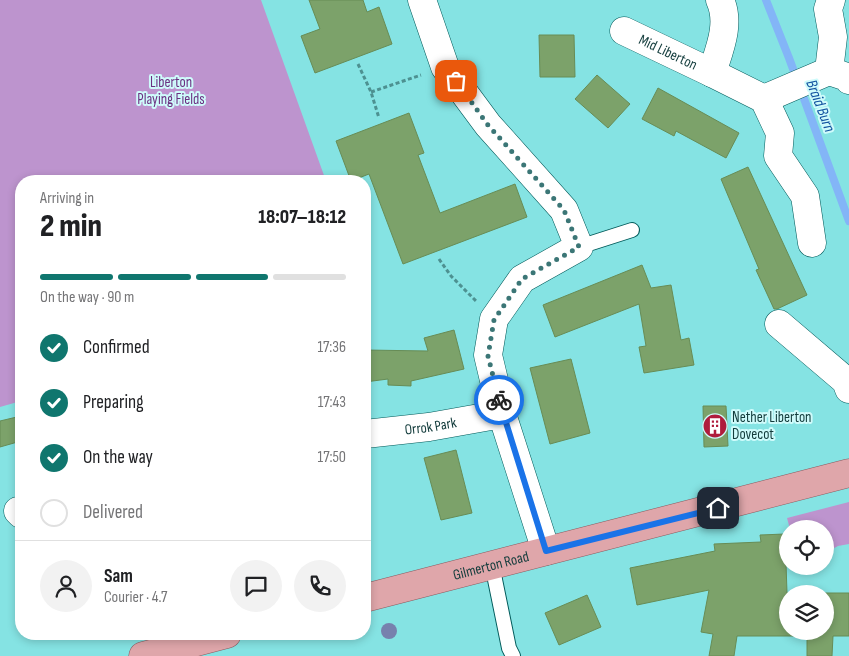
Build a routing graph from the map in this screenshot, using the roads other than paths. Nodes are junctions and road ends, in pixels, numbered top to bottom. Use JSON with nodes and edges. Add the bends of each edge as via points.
{"nodes":[{"id":1,"x":422,"y":0,"type":"edge"},
{"id":2,"x":720,"y":0,"type":"edge"},
{"id":3,"x":831,"y":0,"type":"edge"},
{"id":4,"x":624,"y":31,"type":"dead end"},
{"id":5,"x":712,"y":73,"type":"junction"},
{"id":6,"x":839,"y":76,"type":"edge"},
{"id":7,"x":764,"y":98,"type":"junction"},
{"id":8,"x":632,"y":230,"type":"dead end"},
{"id":9,"x":812,"y":243,"type":"dead end"},
{"id":10,"x":579,"y":247,"type":"junction"},
{"id":11,"x":779,"y":324,"type":"dead end"},
{"id":12,"x":849,"y":389,"type":"edge"},
{"id":13,"x":502,"y":414,"type":"junction"},
{"id":14,"x":371,"y":433,"type":"edge"},
{"id":15,"x":849,"y":473,"type":"edge"},
{"id":16,"x":546,"y":551,"type":"junction"},
{"id":17,"x":492,"y":565,"type":"junction"},
{"id":18,"x":371,"y":596,"type":"edge"},
{"id":19,"x":205,"y":640,"type":"edge"},
{"id":20,"x":143,"y":656,"type":"edge"},
{"id":21,"x":513,"y":656,"type":"edge"}],
"edges":[{"from":1,"to":10,"type":"street","via":[[445,67],[488,125],[564,210]]},
{"from":2,"to":5,"type":"street","name":"Mid Liberton","via":[[724,9],[724,34]]},
{"from":3,"to":6,"type":"street","via":[[828,9]]},
{"from":4,"to":5,"type":"street","name":"Mid Liberton"},
{"from":5,"to":7,"type":"street","name":"Mid Liberton"},
{"from":6,"to":7,"type":"street"},
{"from":7,"to":9,"type":"street","via":[[780,133],[778,156],[805,196]]},
{"from":8,"to":10,"type":"lane"},
{"from":10,"to":13,"type":"street","via":[[522,279],[494,320],[488,356]]},
{"from":11,"to":12,"type":"street","via":[[846,381]]},
{"from":13,"to":14,"type":"street","name":"Orrok Park","via":[[429,428]]},
{"from":13,"to":16,"type":"street"},
{"from":15,"to":16,"type":"main road","name":"Gilmerton Road"},
{"from":16,"to":17,"type":"main road","name":"Gilmerton Road"},
{"from":17,"to":18,"type":"main road","name":"Gilmerton Road"},
{"from":17,"to":21,"type":"lane"},
{"from":19,"to":20,"type":"main road"}]}
